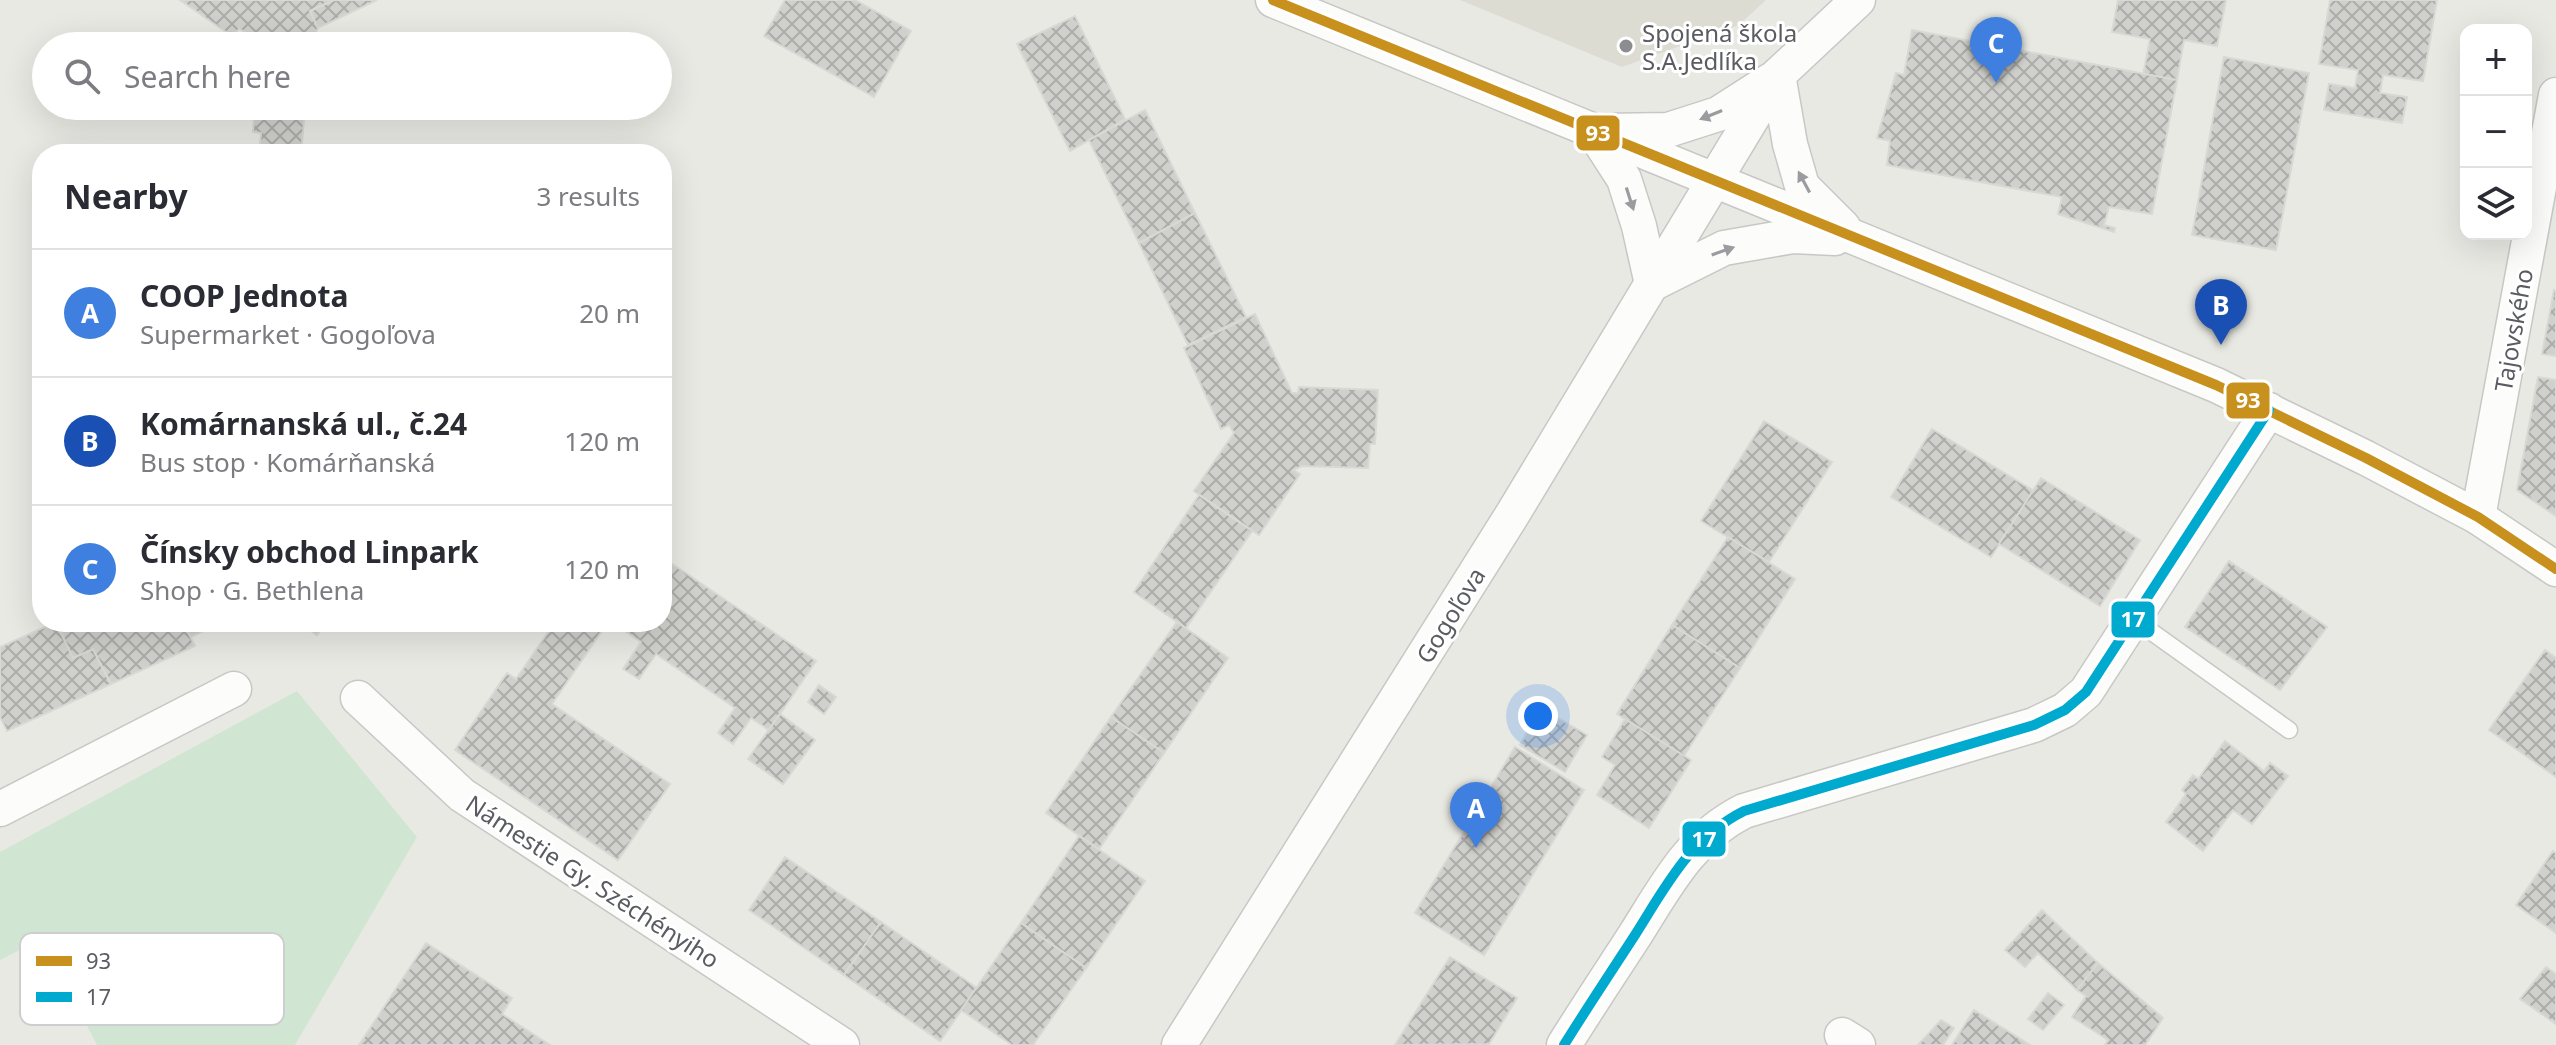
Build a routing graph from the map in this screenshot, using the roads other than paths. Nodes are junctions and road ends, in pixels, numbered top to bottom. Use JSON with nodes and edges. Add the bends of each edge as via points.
{"nodes":[{"id":1,"x":1273,"y":0,"type":"edge"},
{"id":2,"x":1858,"y":0,"type":"edge"},
{"id":3,"x":1778,"y":75,"type":"junction"},
{"id":4,"x":2556,"y":95,"type":"edge"},
{"id":5,"x":1593,"y":131,"type":"junction"},
{"id":6,"x":1714,"y":181,"type":"junction"},
{"id":7,"x":1855,"y":239,"type":"junction"},
{"id":8,"x":1652,"y":284,"type":"junction"},
{"id":9,"x":2269,"y":410,"type":"junction"},
{"id":10,"x":2478,"y":517,"type":"junction"},
{"id":11,"x":2556,"y":569,"type":"edge"},
{"id":12,"x":2135,"y":620,"type":"junction"},
{"id":13,"x":234,"y":689,"type":"dead end"},
{"id":14,"x":358,"y":698,"type":"dead end"},
{"id":15,"x":2289,"y":730,"type":"dead end"},
{"id":16,"x":0,"y":809,"type":"edge"},
{"id":17,"x":842,"y":1045,"type":"edge"},
{"id":18,"x":1179,"y":1045,"type":"edge"},
{"id":19,"x":1564,"y":1045,"type":"edge"}],
"edges":[{"from":1,"to":5,"type":"street"},
{"from":2,"to":3,"type":"street"},
{"from":3,"to":5,"type":"street","one_way":true,"via":[[1718,114],[1668,130]]},
{"from":3,"to":6,"type":"street","name":"Gogoľova"},
{"from":7,"to":3,"type":"street","one_way":true,"via":[[1802,186]]},
{"from":4,"to":10,"type":"street","name":"Tajovského"},
{"from":5,"to":6,"type":"street"},
{"from":5,"to":8,"type":"street","one_way":true,"via":[[1624,179]]},
{"from":6,"to":7,"type":"street"},
{"from":6,"to":8,"type":"street","name":"Gogoľova"},
{"from":8,"to":7,"type":"street","one_way":true,"via":[[1724,248],[1793,236]]},
{"from":7,"to":9,"type":"street"},
{"from":8,"to":18,"type":"street","name":"Gogoľova"},
{"from":9,"to":10,"type":"street"},
{"from":9,"to":12,"type":"street"},
{"from":10,"to":11,"type":"street"},
{"from":12,"to":15,"type":"lane"},
{"from":12,"to":19,"type":"street","via":[[2086,692],[2065,710],[2034,725],[1722,822],[1679,866]]},
{"from":13,"to":16,"type":"street"},
{"from":14,"to":17,"type":"street","name":"Námestie Gy. Széchényiho","via":[[462,795]]}]}
